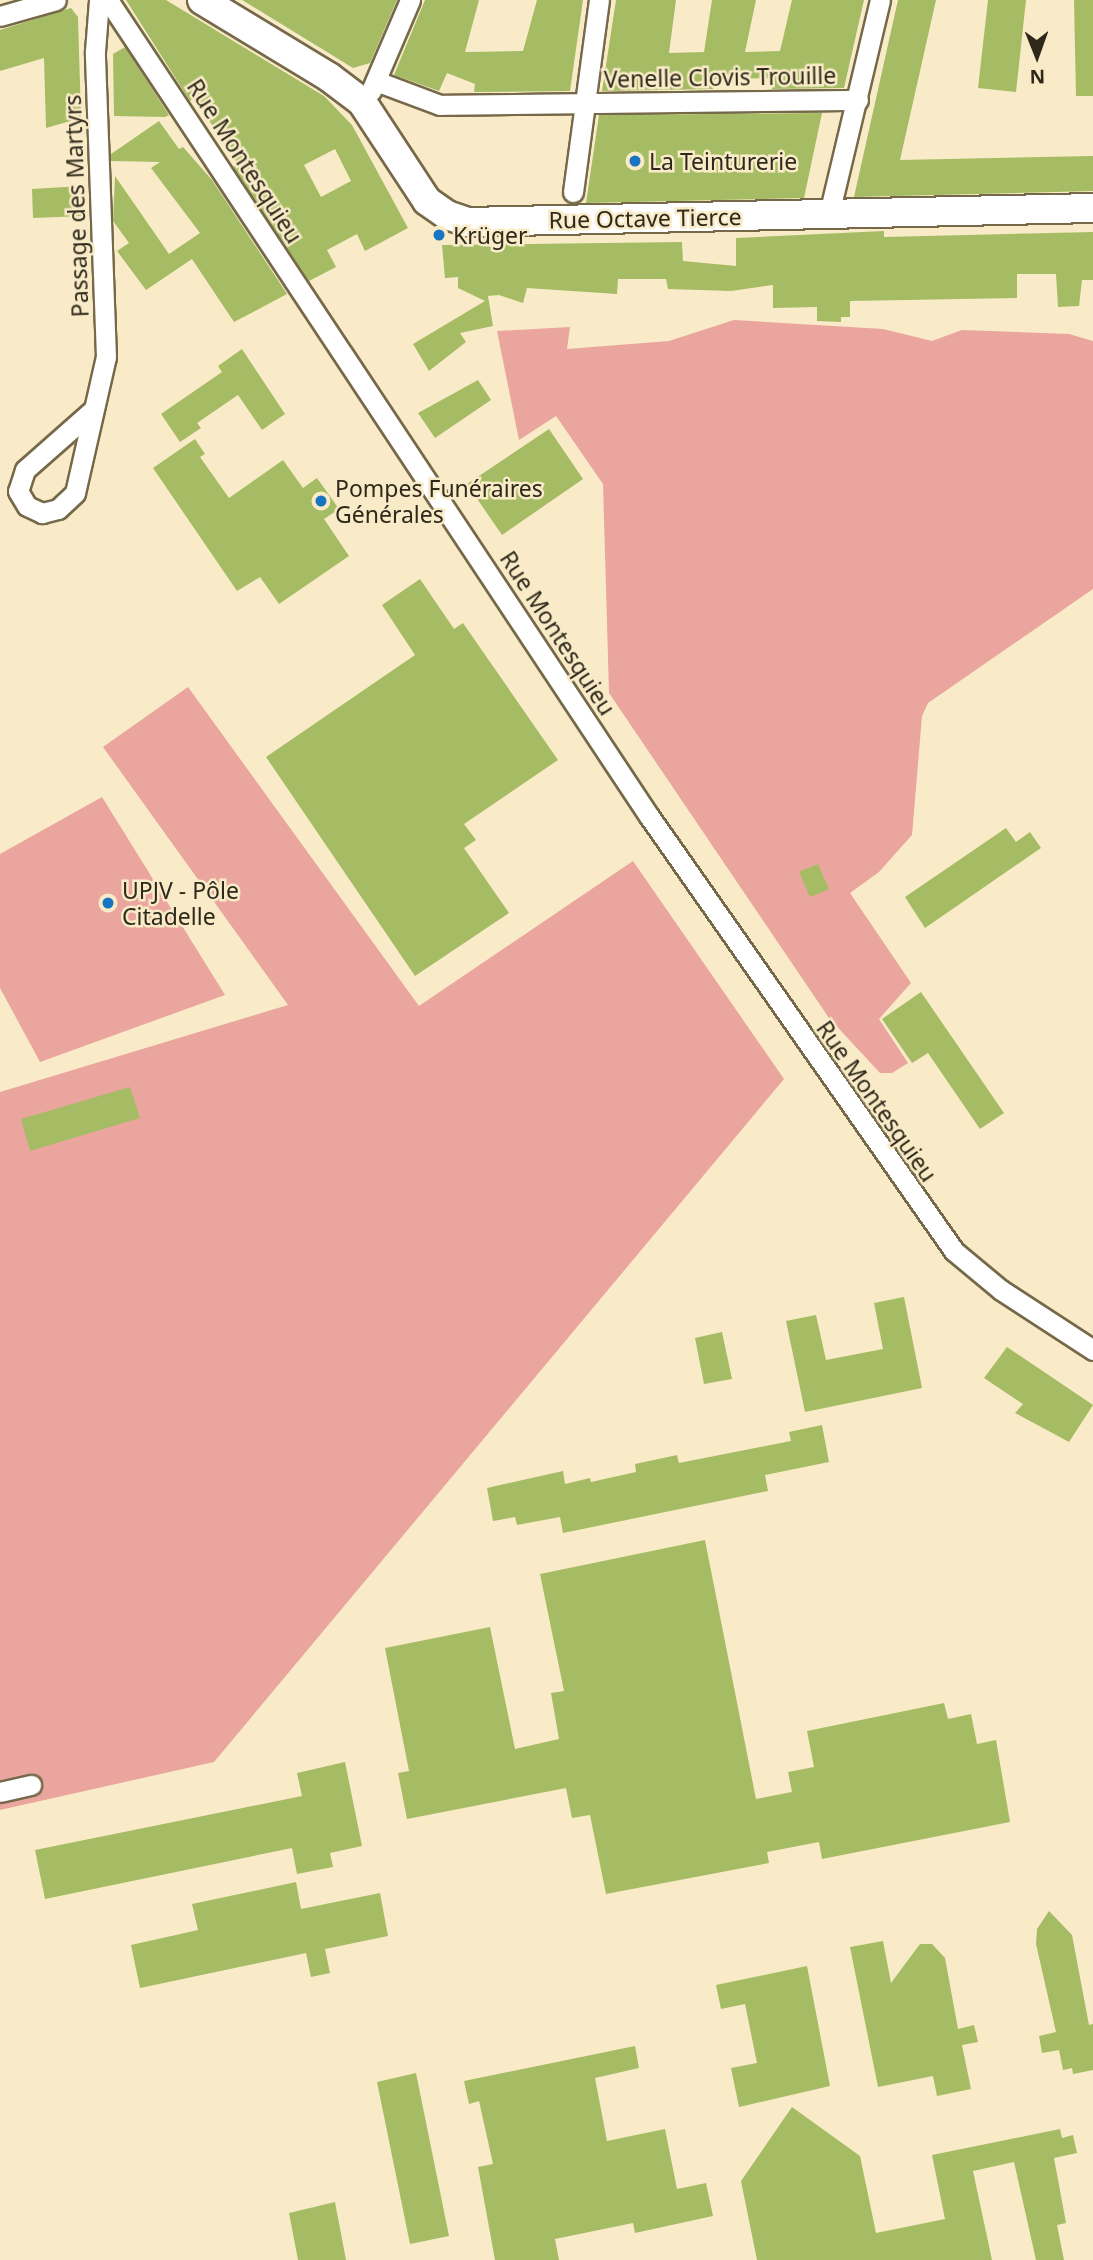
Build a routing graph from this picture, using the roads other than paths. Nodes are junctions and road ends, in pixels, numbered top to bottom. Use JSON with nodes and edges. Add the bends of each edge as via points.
{"nodes":[{"id":1,"x":56,"y":0,"type":"edge"},
{"id":2,"x":99,"y":0,"type":"edge"},
{"id":3,"x":108,"y":0,"type":"edge"},
{"id":4,"x":202,"y":0,"type":"edge"},
{"id":5,"x":410,"y":0,"type":"edge"},
{"id":6,"x":599,"y":0,"type":"edge"},
{"id":7,"x":880,"y":0,"type":"edge"},
{"id":8,"x":0,"y":16,"type":"edge"},
{"id":9,"x":369,"y":92,"type":"junction"},
{"id":10,"x":858,"y":100,"type":"junction"},
{"id":11,"x":584,"y":103,"type":"junction"},
{"id":12,"x":573,"y":192,"type":"dead end"},
{"id":13,"x":1093,"y":208,"type":"edge"},
{"id":14,"x":830,"y":214,"type":"junction"},
{"id":15,"x":93,"y":410,"type":"junction"},
{"id":16,"x":1093,"y":1350,"type":"edge"},
{"id":17,"x":31,"y":1785,"type":"dead end"},
{"id":18,"x":0,"y":1792,"type":"edge"}],
"edges":[{"from":1,"to":8,"type":"street"},
{"from":2,"to":15,"type":"street","name":"Passage des Martyrs","via":[[95,51],[106,357]]},
{"from":3,"to":16,"type":"street","name":"Rue Montesquieu","via":[[649,816],[954,1251],[1001,1290]]},
{"from":4,"to":9,"type":"street","name":"Rue Octave Tierce","via":[[329,76]]},
{"from":5,"to":9,"type":"street"},
{"from":6,"to":11,"type":"street"},
{"from":7,"to":10,"type":"street"},
{"from":9,"to":11,"type":"street","name":"Venelle Clovis Trouille","via":[[440,105]]},
{"from":9,"to":14,"type":"street","name":"Rue Octave Tierce","via":[[427,201],[467,222]]},
{"from":10,"to":11,"type":"street","name":"Venelle Clovis Trouille"},
{"from":10,"to":14,"type":"street"},
{"from":11,"to":12,"type":"street"},
{"from":13,"to":14,"type":"street","name":"Rue Octave Tierce"},
{"from":15,"to":15,"type":"street","name":"Passage des Martyrs","via":[[25,470],[18,491],[27,506],[42,513],[58,509],[75,493]]},
{"from":17,"to":18,"type":"street"}]}
